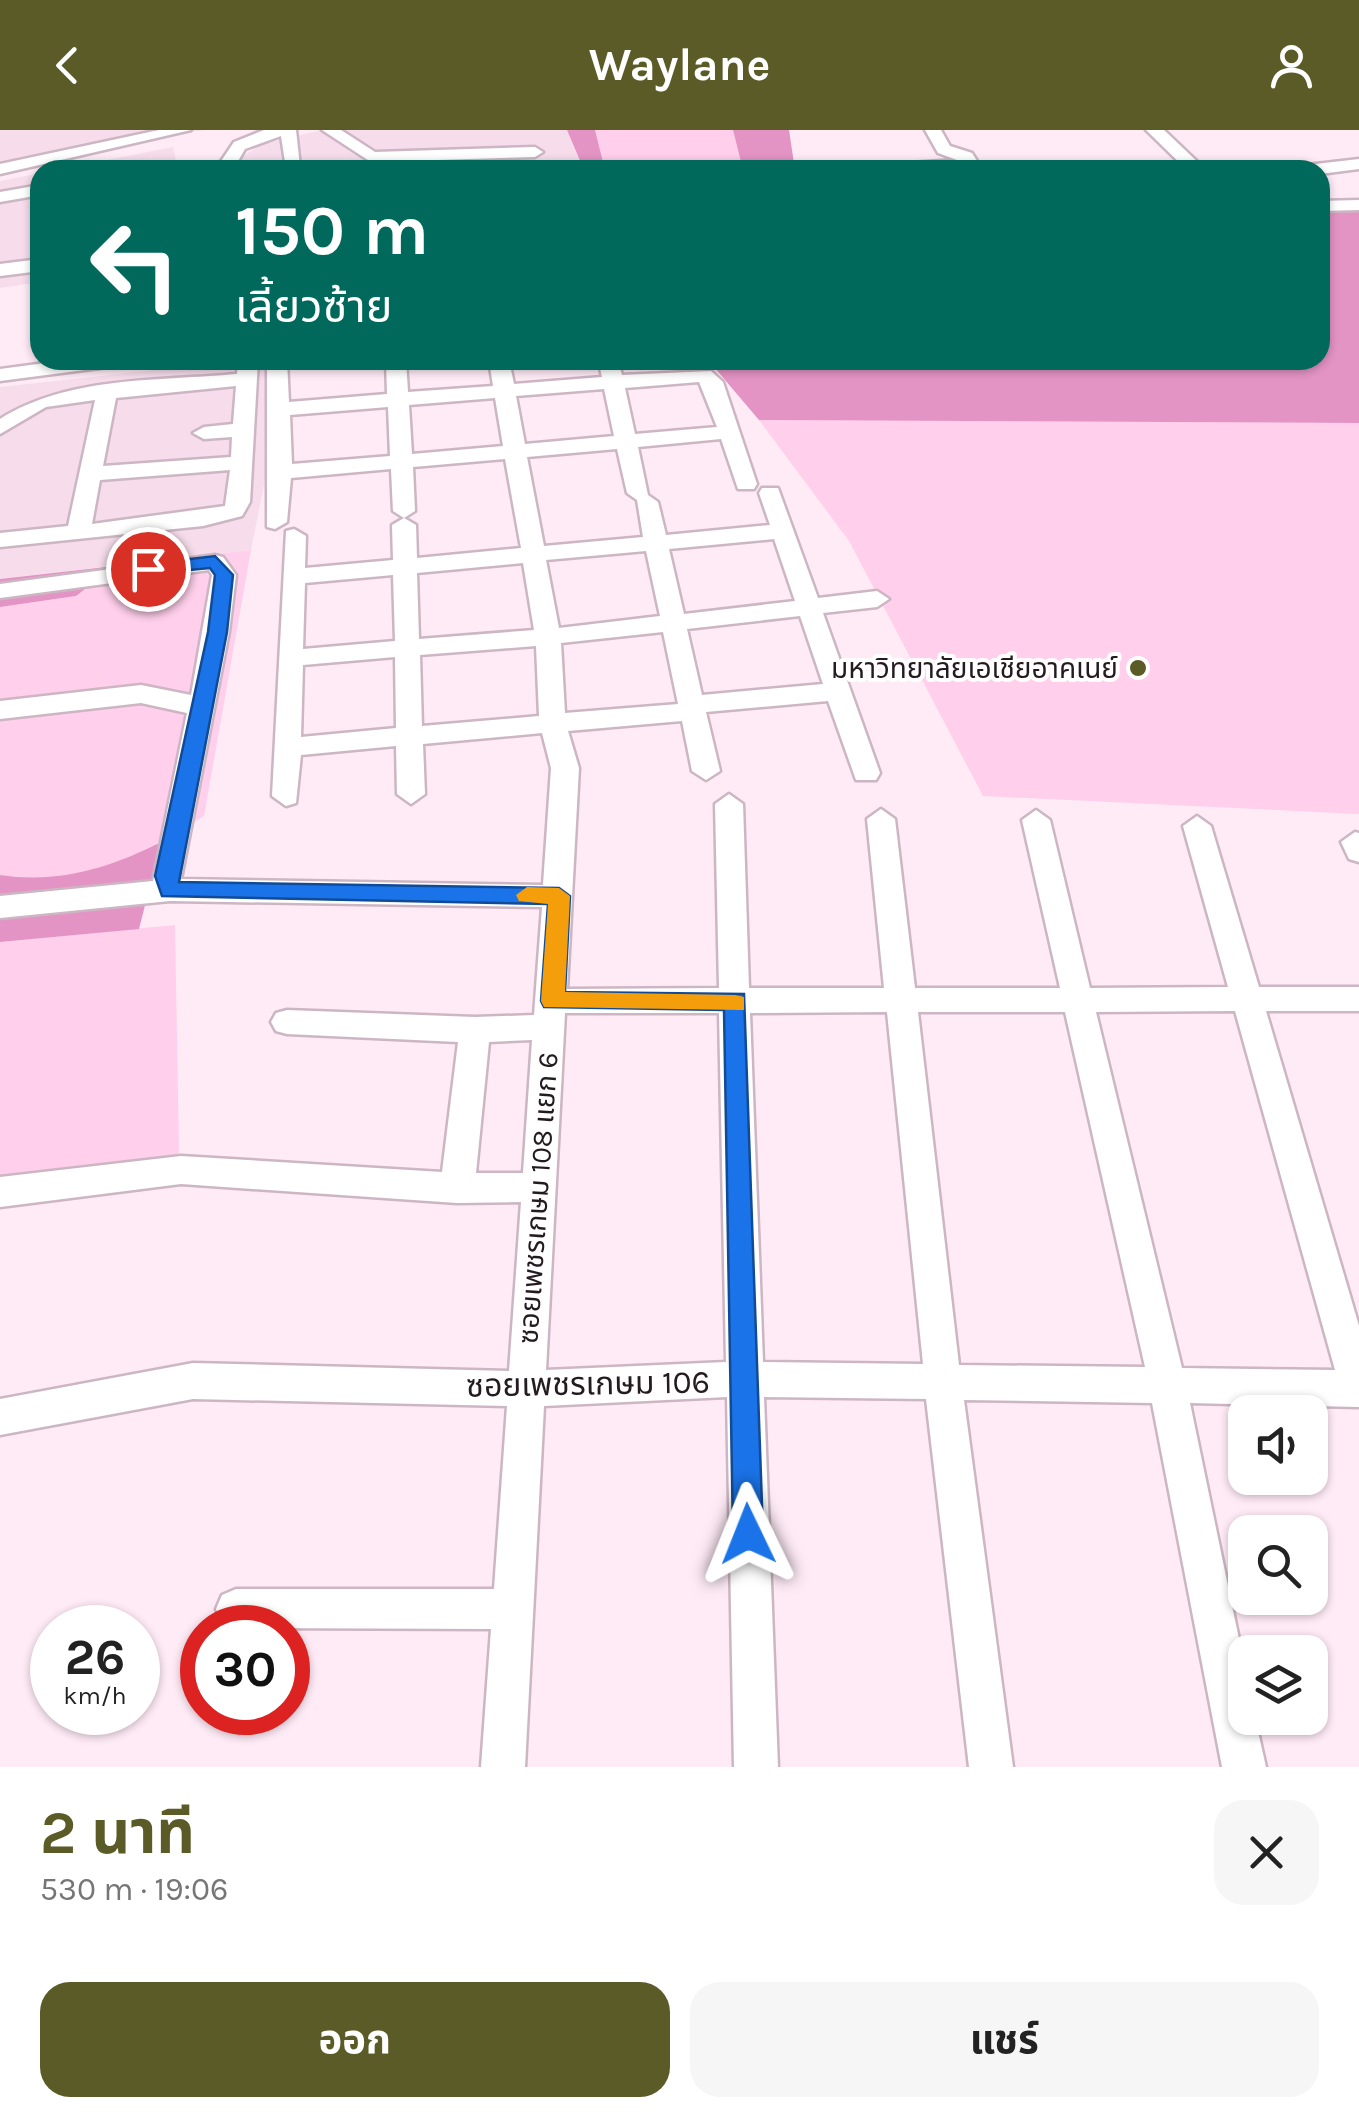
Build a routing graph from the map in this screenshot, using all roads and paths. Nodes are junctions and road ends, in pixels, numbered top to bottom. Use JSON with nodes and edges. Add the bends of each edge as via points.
{"nodes":[{"id":1,"x":287,"y":130,"type":"edge"},
{"id":2,"x":330,"y":130,"type":"edge"},
{"id":3,"x":403,"y":130,"type":"edge"},
{"id":4,"x":933,"y":130,"type":"edge"},
{"id":5,"x":957,"y":130,"type":"edge"},
{"id":6,"x":1154,"y":130,"type":"edge"},
{"id":7,"x":185,"y":133,"type":"edge"},
{"id":8,"x":214,"y":146,"type":"dead end"},
{"id":9,"x":404,"y":157,"type":"junction"},
{"id":10,"x":86,"y":160,"type":"edge"},
{"id":11,"x":226,"y":160,"type":"edge"},
{"id":12,"x":230,"y":160,"type":"edge"},
{"id":13,"x":294,"y":160,"type":"edge"},
{"id":14,"x":430,"y":160,"type":"edge"},
{"id":15,"x":963,"y":160,"type":"edge"},
{"id":16,"x":968,"y":160,"type":"edge"},
{"id":17,"x":1186,"y":160,"type":"edge"},
{"id":18,"x":1359,"y":164,"type":"edge"},
{"id":19,"x":30,"y":166,"type":"edge"},
{"id":20,"x":1330,"y":167,"type":"edge"},
{"id":21,"x":0,"y":169,"type":"edge"},
{"id":22,"x":30,"y":192,"type":"edge"},
{"id":23,"x":0,"y":197,"type":"edge"},
{"id":24,"x":1359,"y":205,"type":"edge"},
{"id":25,"x":1330,"y":206,"type":"edge"},
{"id":26,"x":30,"y":266,"type":"edge"},
{"id":27,"x":0,"y":270,"type":"edge"},
{"id":28,"x":33,"y":370,"type":"edge"},
{"id":29,"x":246,"y":370,"type":"edge"},
{"id":30,"x":277,"y":370,"type":"edge"},
{"id":31,"x":397,"y":370,"type":"edge"},
{"id":32,"x":501,"y":370,"type":"edge"},
{"id":33,"x":611,"y":370,"type":"edge"},
{"id":34,"x":0,"y":374,"type":"edge"},
{"id":35,"x":614,"y":382,"type":"junction"},
{"id":36,"x":504,"y":390,"type":"junction"},
{"id":37,"x":107,"y":392,"type":"junction"},
{"id":38,"x":399,"y":400,"type":"junction"},
{"id":39,"x":279,"y":410,"type":"junction"},
{"id":40,"x":0,"y":428,"type":"edge"},
{"id":41,"x":243,"y":430,"type":"junction"},
{"id":42,"x":729,"y":432,"type":"junction"},
{"id":43,"x":204,"y":433,"type":"dead end"},
{"id":44,"x":626,"y":441,"type":"junction"},
{"id":45,"x":515,"y":452,"type":"junction"},
{"id":46,"x":401,"y":461,"type":"junction"},
{"id":47,"x":242,"y":463,"type":"junction"},
{"id":48,"x":280,"y":472,"type":"junction"},
{"id":49,"x":90,"y":474,"type":"junction"},
{"id":50,"x":78,"y":530,"type":"junction"},
{"id":51,"x":784,"y":531,"type":"junction"},
{"id":52,"x":0,"y":540,"type":"edge"},
{"id":53,"x":656,"y":543,"type":"junction"},
{"id":54,"x":534,"y":555,"type":"junction"},
{"id":55,"x":406,"y":566,"type":"junction"},
{"id":56,"x":292,"y":577,"type":"junction"},
{"id":57,"x":0,"y":592,"type":"edge"},
{"id":58,"x":876,"y":599,"type":"dead end"},
{"id":59,"x":811,"y":607,"type":"junction"},
{"id":60,"x":673,"y":621,"type":"junction"},
{"id":61,"x":548,"y":637,"type":"junction"},
{"id":62,"x":410,"y":645,"type":"junction"},
{"id":63,"x":289,"y":658,"type":"junction"},
{"id":64,"x":839,"y":691,"type":"junction"},
{"id":65,"x":200,"y":708,"type":"junction"},
{"id":66,"x":693,"y":708,"type":"junction"},
{"id":67,"x":0,"y":710,"type":"edge"},
{"id":68,"x":553,"y":724,"type":"junction"},
{"id":69,"x":410,"y":734,"type":"junction"},
{"id":70,"x":287,"y":747,"type":"junction"},
{"id":71,"x":706,"y":771,"type":"dead end"},
{"id":72,"x":866,"y":773,"type":"dead end"},
{"id":73,"x":411,"y":794,"type":"dead end"},
{"id":74,"x":286,"y":796,"type":"dead end"},
{"id":75,"x":728,"y":804,"type":"dead end"},
{"id":76,"x":882,"y":819,"type":"dead end"},
{"id":77,"x":1036,"y":820,"type":"dead end"},
{"id":78,"x":1196,"y":826,"type":"dead end"},
{"id":79,"x":170,"y":890,"type":"junction"},
{"id":80,"x":559,"y":896,"type":"junction"},
{"id":81,"x":0,"y":906,"type":"edge"},
{"id":82,"x":1359,"y":999,"type":"edge"},
{"id":83,"x":901,"y":1000,"type":"junction"},
{"id":84,"x":1077,"y":1000,"type":"junction"},
{"id":85,"x":1247,"y":1000,"type":"junction"},
{"id":86,"x":735,"y":1001,"type":"junction"},
{"id":87,"x":552,"y":1014,"type":"junction"},
{"id":88,"x":288,"y":1022,"type":"dead end"},
{"id":89,"x":474,"y":1030,"type":"junction"},
{"id":90,"x":538,"y":1186,"type":"junction"},
{"id":91,"x":457,"y":1188,"type":"junction"},
{"id":92,"x":0,"y":1192,"type":"edge"},
{"id":93,"x":743,"y":1380,"type":"junction"},
{"id":94,"x":943,"y":1383,"type":"junction"},
{"id":95,"x":524,"y":1388,"type":"junction"},
{"id":96,"x":1168,"y":1388,"type":"junction"},
{"id":97,"x":1359,"y":1389,"type":"edge"},
{"id":98,"x":0,"y":1417,"type":"edge"},
{"id":99,"x":310,"y":1609,"type":"edge"},
{"id":100,"x":512,"y":1609,"type":"junction"},
{"id":101,"x":503,"y":1767,"type":"edge"},
{"id":102,"x":756,"y":1767,"type":"edge"},
{"id":103,"x":991,"y":1767,"type":"edge"},
{"id":104,"x":1244,"y":1767,"type":"edge"}],
"edges":[{"from":1,"to":12,"type":"street","via":[[249,140]]},
{"from":1,"to":13,"type":"street"},
{"from":2,"to":9,"type":"street","via":[[366,156]]},
{"from":3,"to":9,"type":"street"},
{"from":4,"to":15,"type":"street","via":[[944,149]]},
{"from":5,"to":16,"type":"street"},
{"from":6,"to":17,"type":"street"},
{"from":7,"to":10,"type":"street"},
{"from":8,"to":11,"type":"street"},
{"from":9,"to":14,"type":"street"},
{"from":18,"to":20,"type":"street"},
{"from":19,"to":21,"type":"street"},
{"from":22,"to":23,"type":"street"},
{"from":24,"to":25,"type":"street"},
{"from":26,"to":27,"type":"street"},
{"from":28,"to":34,"type":"street"},
{"from":29,"to":37,"type":"street"},
{"from":29,"to":41,"type":"street"},
{"from":30,"to":39,"type":"street"},
{"from":31,"to":38,"type":"street"},
{"from":32,"to":36,"type":"street","name":"ซอยเพชรเกษม 108 แยก 6"},
{"from":33,"to":35,"type":"street"},
{"from":35,"to":36,"type":"street"},
{"from":35,"to":42,"type":"street","via":[[711,377]]},
{"from":35,"to":44,"type":"street"},
{"from":36,"to":38,"type":"street"},
{"from":36,"to":45,"type":"street","name":"ซอยเพชรเกษม 108 แยก 6"},
{"from":37,"to":40,"type":"street","via":[[40,402]]},
{"from":37,"to":49,"type":"street"},
{"from":38,"to":39,"type":"street"},
{"from":38,"to":46,"type":"street"},
{"from":39,"to":48,"type":"street"},
{"from":41,"to":43,"type":"street"},
{"from":41,"to":47,"type":"street"},
{"from":42,"to":44,"type":"street"},
{"from":42,"to":51,"type":"street"},
{"from":44,"to":45,"type":"street"},
{"from":44,"to":53,"type":"street"},
{"from":45,"to":46,"type":"street"},
{"from":45,"to":54,"type":"street","name":"ซอยเพชรเกษม 108 แยก 6"},
{"from":46,"to":48,"type":"street"},
{"from":46,"to":55,"type":"street"},
{"from":47,"to":49,"type":"street"},
{"from":47,"to":50,"type":"street","via":[[239,502],[224,516]]},
{"from":48,"to":56,"type":"street"},
{"from":49,"to":50,"type":"street"},
{"from":50,"to":52,"type":"street"},
{"from":51,"to":53,"type":"street"},
{"from":51,"to":59,"type":"street"},
{"from":53,"to":54,"type":"street"},
{"from":53,"to":60,"type":"street"},
{"from":54,"to":55,"type":"street"},
{"from":54,"to":61,"type":"street","name":"ซอยเพชรเกษม 108 แยก 6"},
{"from":55,"to":56,"type":"street"},
{"from":55,"to":62,"type":"street"},
{"from":56,"to":63,"type":"street"},
{"from":57,"to":65,"type":"street","via":[[215,562],[224,575]]},
{"from":58,"to":59,"type":"street"},
{"from":59,"to":60,"type":"street"},
{"from":59,"to":64,"type":"street"},
{"from":60,"to":61,"type":"street"},
{"from":60,"to":66,"type":"street"},
{"from":61,"to":62,"type":"street"},
{"from":61,"to":68,"type":"street","name":"ซอยเพชรเกษม 108 แยก 6"},
{"from":62,"to":63,"type":"street"},
{"from":62,"to":69,"type":"street"},
{"from":63,"to":70,"type":"street"},
{"from":64,"to":66,"type":"street"},
{"from":64,"to":72,"type":"street"},
{"from":65,"to":67,"type":"street","via":[[141,694]]},
{"from":65,"to":79,"type":"street","via":[[166,876]]},
{"from":66,"to":68,"type":"street"},
{"from":66,"to":71,"type":"street"},
{"from":68,"to":69,"type":"street"},
{"from":68,"to":80,"type":"street","name":"ซอยเพชรเกษม 108 แยก 6","via":[[565,768]]},
{"from":69,"to":70,"type":"street"},
{"from":69,"to":73,"type":"street"},
{"from":70,"to":74,"type":"street"},
{"from":75,"to":86,"type":"street"},
{"from":76,"to":83,"type":"street"},
{"from":77,"to":84,"type":"street"},
{"from":78,"to":85,"type":"street"},
{"from":79,"to":80,"type":"street"},
{"from":79,"to":81,"type":"street"},
{"from":80,"to":87,"type":"street","name":"ซอยเพชรเกษม 108 แยก 6"},
{"from":82,"to":85,"type":"street"},
{"from":83,"to":84,"type":"street"},
{"from":83,"to":86,"type":"street"},
{"from":83,"to":94,"type":"street"},
{"from":84,"to":85,"type":"street"},
{"from":84,"to":96,"type":"street"},
{"from":85,"to":97,"type":"street"},
{"from":86,"to":87,"type":"street"},
{"from":86,"to":93,"type":"street"},
{"from":87,"to":89,"type":"street"},
{"from":87,"to":90,"type":"street","name":"ซอยเพชรเกษม 108 แยก 6"},
{"from":88,"to":89,"type":"street"},
{"from":89,"to":91,"type":"street"},
{"from":90,"to":91,"type":"street"},
{"from":90,"to":95,"type":"street","name":"ซอยเพชรเกษม 108 แยก 6"},
{"from":91,"to":92,"type":"street","via":[[181,1170]]},
{"from":93,"to":94,"type":"street","name":"ซอยเพชรเกษม 106"},
{"from":93,"to":95,"type":"street","name":"ซอยเพชรเกษม 106"},
{"from":93,"to":102,"type":"street"},
{"from":94,"to":96,"type":"street","name":"ซอยเพชรเกษม 106"},
{"from":94,"to":103,"type":"street"},
{"from":95,"to":98,"type":"street","name":"ซอยเพชรเกษม 106","via":[[193,1381]]},
{"from":95,"to":100,"type":"street","name":"ซอยเพชรเกษม 108 แยก 6"},
{"from":96,"to":97,"type":"street","name":"ซอยเพชรเกษม 106"},
{"from":96,"to":104,"type":"street"},
{"from":99,"to":100,"type":"street"},
{"from":100,"to":101,"type":"street","name":"ซอยเพชรเกษม 108 แยก 6"}]}
